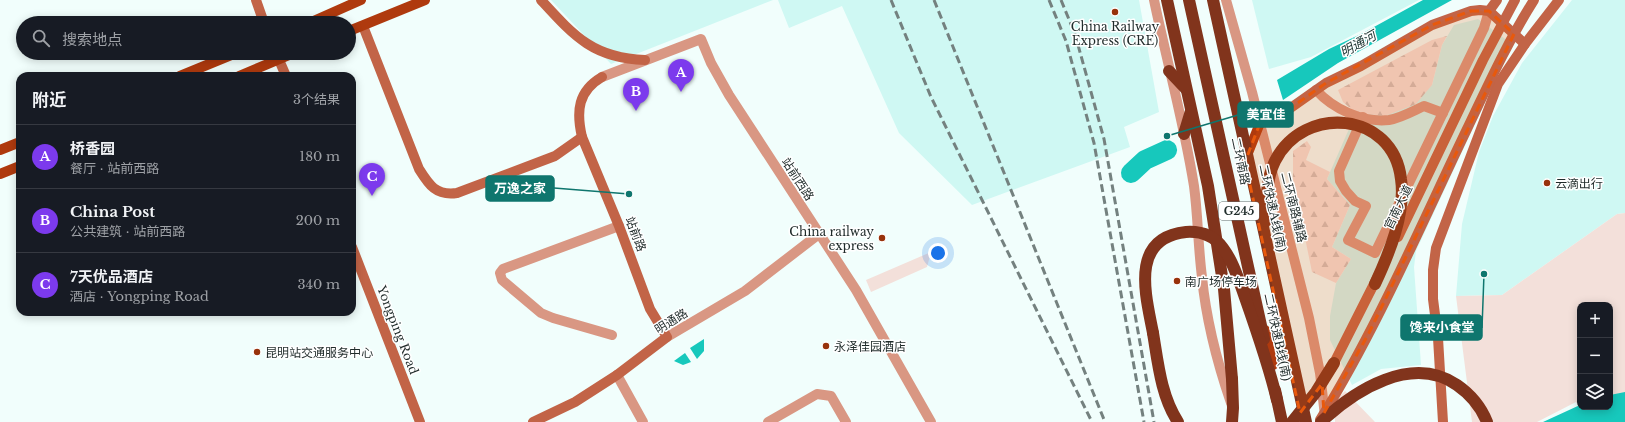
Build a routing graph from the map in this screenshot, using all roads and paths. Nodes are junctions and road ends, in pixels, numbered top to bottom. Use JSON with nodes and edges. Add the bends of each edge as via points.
{"nodes":[{"id":1,"x":256,"y":0,"type":"edge"},
{"id":2,"x":361,"y":0,"type":"edge"},
{"id":3,"x":425,"y":0,"type":"edge"},
{"id":4,"x":541,"y":0,"type":"edge"},
{"id":5,"x":1154,"y":0,"type":"edge"},
{"id":6,"x":1166,"y":0,"type":"edge"},
{"id":7,"x":1189,"y":0,"type":"edge"},
{"id":8,"x":1192,"y":0,"type":"edge"},
{"id":9,"x":1209,"y":0,"type":"edge"},
{"id":10,"x":1213,"y":0,"type":"edge"},
{"id":11,"x":1226,"y":0,"type":"edge"},
{"id":12,"x":1497,"y":0,"type":"edge"},
{"id":13,"x":1515,"y":0,"type":"edge"},
{"id":14,"x":1534,"y":0,"type":"edge"},
{"id":15,"x":1559,"y":0,"type":"edge"},
{"id":16,"x":1489,"y":12,"type":"junction"},
{"id":17,"x":262,"y":16,"type":"edge"},
{"id":18,"x":325,"y":16,"type":"edge"},
{"id":19,"x":363,"y":26,"type":"junction"},
{"id":20,"x":356,"y":28,"type":"edge"},
{"id":21,"x":1525,"y":44,"type":"junction"},
{"id":22,"x":219,"y":60,"type":"edge"},
{"id":23,"x":270,"y":60,"type":"edge"},
{"id":24,"x":280,"y":60,"type":"edge"},
{"id":25,"x":645,"y":60,"type":"junction"},
{"id":26,"x":1170,"y":71,"type":"junction"},
{"id":27,"x":190,"y":72,"type":"edge"},
{"id":28,"x":247,"y":72,"type":"edge"},
{"id":29,"x":284,"y":72,"type":"edge"},
{"id":30,"x":602,"y":77,"type":"joint"},
{"id":31,"x":1186,"y":89,"type":"junction"},
{"id":32,"x":1316,"y":90,"type":"junction"},
{"id":33,"x":1191,"y":110,"type":"junction"},
{"id":34,"x":1443,"y":113,"type":"junction"},
{"id":35,"x":1363,"y":117,"type":"junction"},
{"id":36,"x":1260,"y":123,"type":"junction"},
{"id":37,"x":1184,"y":134,"type":"junction"},
{"id":38,"x":582,"y":137,"type":"junction"},
{"id":39,"x":16,"y":144,"type":"edge"},
{"id":40,"x":0,"y":150,"type":"edge"},
{"id":41,"x":1245,"y":162,"type":"junction"},
{"id":42,"x":16,"y":168,"type":"edge"},
{"id":43,"x":0,"y":174,"type":"edge"},
{"id":44,"x":619,"y":226,"type":"junction"},
{"id":45,"x":819,"y":234,"type":"junction"},
{"id":46,"x":356,"y":257,"type":"edge"},
{"id":47,"x":1375,"y":284,"type":"junction"},
{"id":48,"x":1276,"y":288,"type":"junction"},
{"id":49,"x":612,"y":335,"type":"dead end"},
{"id":50,"x":667,"y":337,"type":"junction"},
{"id":51,"x":1334,"y":363,"type":"junction"},
{"id":52,"x":617,"y":376,"type":"junction"},
{"id":53,"x":1277,"y":400,"type":"junction"},
{"id":54,"x":420,"y":422,"type":"edge"},
{"id":55,"x":533,"y":422,"type":"edge"},
{"id":56,"x":643,"y":422,"type":"edge"},
{"id":57,"x":768,"y":422,"type":"edge"},
{"id":58,"x":846,"y":422,"type":"edge"},
{"id":59,"x":931,"y":422,"type":"edge"},
{"id":60,"x":1178,"y":422,"type":"edge"},
{"id":61,"x":1232,"y":422,"type":"edge"},
{"id":62,"x":1237,"y":422,"type":"edge"},
{"id":63,"x":1282,"y":422,"type":"edge"},
{"id":64,"x":1285,"y":422,"type":"edge"},
{"id":65,"x":1292,"y":422,"type":"edge"},
{"id":66,"x":1301,"y":422,"type":"edge"},
{"id":67,"x":1306,"y":422,"type":"edge"},
{"id":68,"x":1320,"y":422,"type":"edge"},
{"id":69,"x":1325,"y":422,"type":"edge"},
{"id":70,"x":1443,"y":422,"type":"edge"},
{"id":71,"x":1488,"y":422,"type":"edge"}],
"edges":[{"from":1,"to":17,"type":"street"},
{"from":2,"to":18,"type":"main road"},
{"from":3,"to":19,"type":"main road"},
{"from":4,"to":25,"type":"street","via":[[574,34],[591,46],[608,55]]},
{"from":5,"to":26,"type":"street"},
{"from":6,"to":31,"type":"highway"},
{"from":7,"to":53,"type":"highway","name":"二环快速B线(南)","bridge":true},
{"from":8,"to":64,"type":"main road","name":"二环南路","number":"G245"},
{"from":9,"to":41,"type":"main road","name":"二环南路","number":"G245"},
{"from":10,"to":48,"type":"highway","name":"二环快速A线(南)","bridge":true},
{"from":11,"to":36,"type":"street","name":"二环南路辅路"},
{"from":12,"to":16,"type":"street"},
{"from":13,"to":47,"type":"street","name":"官南大道","bridge":true,"via":[[1480,66]]},
{"from":14,"to":68,"type":"street","bridge":true,"via":[[1503,56],[1369,333]]},
{"from":15,"to":21,"type":"street"},
{"from":16,"to":21,"type":"street"},
{"from":16,"to":32,"type":"street","via":[[1471,11],[1432,25]]},
{"from":16,"to":34,"type":"street","via":[[1484,28]]},
{"from":19,"to":20,"type":"main road"},
{"from":19,"to":38,"type":"street","via":[[419,169],[437,191],[457,193],[555,156]]},
{"from":21,"to":70,"type":"street","via":[[1498,84],[1436,248],[1433,299]]},
{"from":22,"to":27,"type":"main road"},
{"from":23,"to":28,"type":"main road"},
{"from":24,"to":29,"type":"street"},
{"from":25,"to":30,"type":"street","name":"站前西路"},
{"from":25,"to":45,"type":"street","name":"站前西路","via":[[701,39],[728,95]]},
{"from":26,"to":31,"type":"highway"},
{"from":26,"to":37,"type":"street"},
{"from":30,"to":38,"type":"street","name":"站前路","via":[[585,91],[580,107],[579,125]]},
{"from":31,"to":33,"type":"highway"},
{"from":32,"to":35,"type":"street","via":[[1323,98],[1350,114]]},
{"from":32,"to":36,"type":"street","via":[[1275,118]]},
{"from":33,"to":37,"type":"highway"},
{"from":33,"to":61,"type":"highway","bridge":true,"via":[[1208,186],[1221,267],[1228,323],[1233,394]]},
{"from":34,"to":35,"type":"street","via":[[1424,106],[1391,120]]},
{"from":34,"to":35,"type":"street","via":[[1375,253],[1348,240],[1366,206],[1355,201],[1346,191],[1340,181],[1339,171]]},
{"from":36,"to":41,"type":"main road"},
{"from":36,"to":69,"type":"street","name":"二环南路辅路","via":[[1316,350]]},
{"from":37,"to":62,"type":"street","via":[[1197,208],[1205,302],[1219,364]]},
{"from":38,"to":44,"type":"street","name":"站前路"},
{"from":39,"to":40,"type":"main road"},
{"from":41,"to":66,"type":"main road","name":"二环南路","number":"G245"},
{"from":42,"to":43,"type":"main road"},
{"from":44,"to":49,"type":"street","via":[[502,269],[500,273],[502,280],[541,313]]},
{"from":44,"to":50,"type":"street","name":"站前路","via":[[650,309]]},
{"from":45,"to":50,"type":"street","name":"明通路","via":[[746,291]]},
{"from":45,"to":59,"type":"street","name":"站前西路","via":[[856,290]]},
{"from":46,"to":54,"type":"street","name":"Yongping Road"},
{"from":47,"to":48,"type":"highway","bridge":true,"via":[[1386,261],[1394,234],[1401,203],[1401,178],[1394,155],[1380,138],[1361,126],[1340,122],[1320,125],[1301,133],[1286,146],[1275,162],[1269,182],[1266,220]]},
{"from":47,"to":51,"type":"street","name":"官南大道","bridge":true},
{"from":48,"to":67,"type":"highway","name":"二环快速A线(南)","bridge":true},
{"from":50,"to":52,"type":"street","name":"明通路"},
{"from":51,"to":65,"type":"highway","bridge":true,"via":[[1312,398]]},
{"from":51,"to":66,"type":"street","name":"官南大道","bridge":true},
{"from":52,"to":55,"type":"street","name":"明通路","via":[[575,402]]},
{"from":52,"to":56,"type":"street"},
{"from":53,"to":60,"type":"highway","bridge":true,"via":[[1259,337],[1229,257],[1210,236],[1199,232],[1183,232],[1168,237],[1156,245],[1146,263],[1144,278],[1164,389]]},
{"from":53,"to":63,"type":"highway","name":"二环快速B线(南)"},
{"from":57,"to":58,"type":"street","via":[[817,394],[830,396]]},
{"from":68,"to":71,"type":"highway","bridge":true,"via":[[1367,387],[1396,376],[1418,373],[1452,381],[1475,401]]}]}
